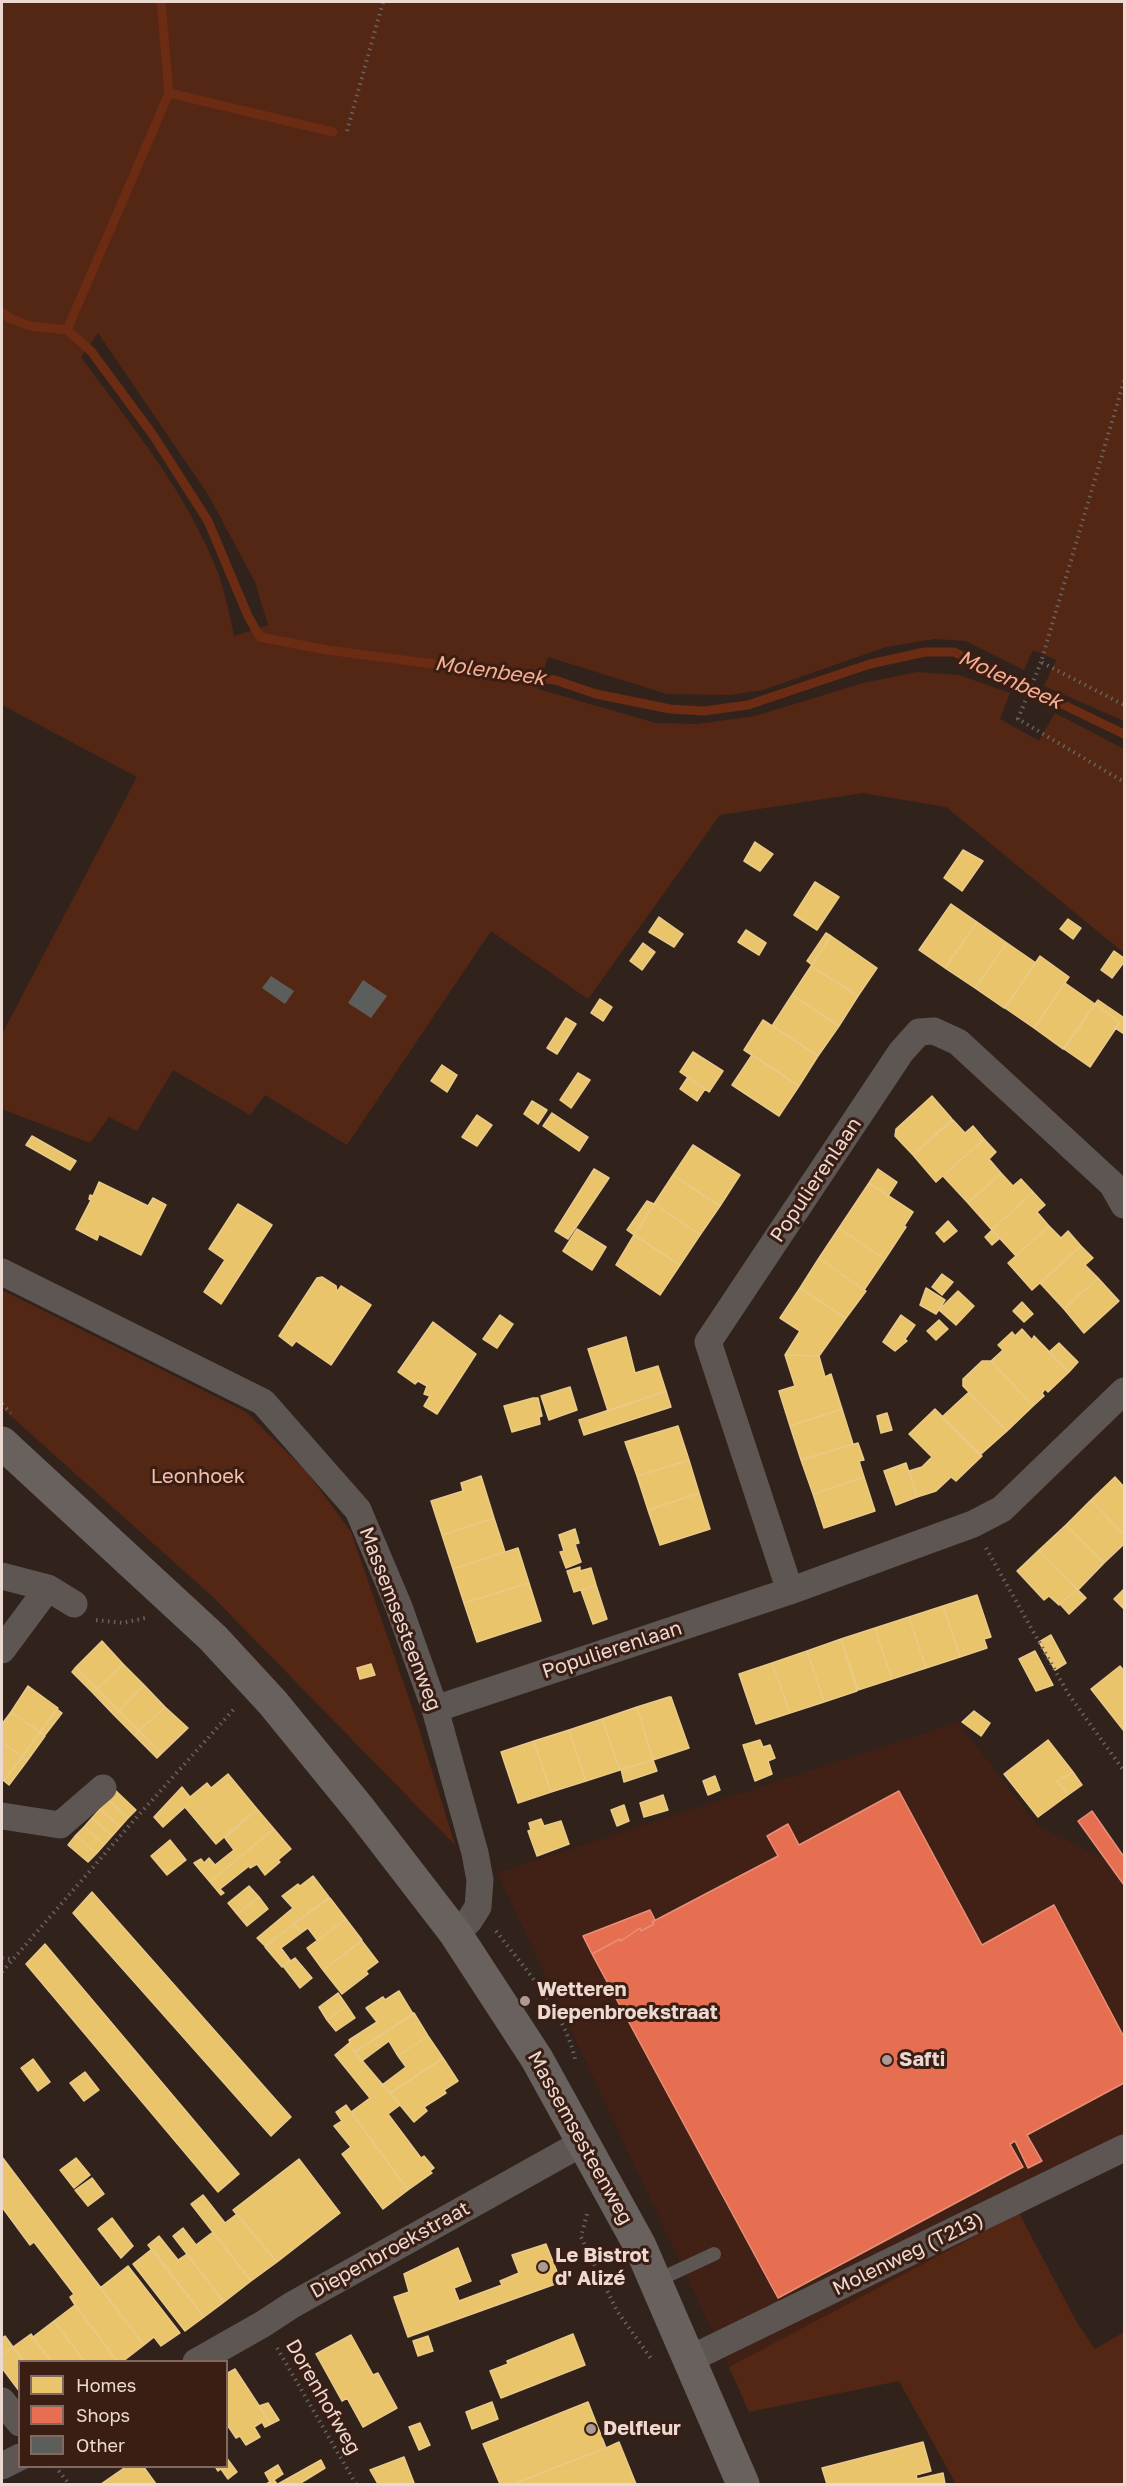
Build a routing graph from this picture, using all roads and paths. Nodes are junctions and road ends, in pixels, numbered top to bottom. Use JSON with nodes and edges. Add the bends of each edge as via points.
{"nodes":[{"id":1,"x":383,"y":2,"type":"edge"},
{"id":2,"x":347,"y":131,"type":"dead end"},
{"id":3,"x":1125,"y":381,"type":"edge"},
{"id":4,"x":1041,"y":662,"type":"junction"},
{"id":5,"x":1125,"y":705,"type":"edge"},
{"id":6,"x":1125,"y":782,"type":"edge"},
{"id":7,"x":1125,"y":1205,"type":"edge"},
{"id":8,"x":2,"y":1272,"type":"edge"},
{"id":9,"x":1125,"y":1391,"type":"edge"},
{"id":10,"x":2,"y":1443,"type":"edge"},
{"id":11,"x":973,"y":1524,"type":"junction"},
{"id":12,"x":2,"y":1576,"type":"edge"},
{"id":13,"x":48,"y":1588,"type":"junction"},
{"id":14,"x":790,"y":1591,"type":"junction"},
{"id":15,"x":74,"y":1604,"type":"joint"},
{"id":16,"x":141,"y":1610,"type":"dead end"},
{"id":17,"x":2,"y":1650,"type":"edge"},
{"id":18,"x":247,"y":1697,"type":"junction"},
{"id":19,"x":228,"y":1699,"type":"dead end"},
{"id":20,"x":435,"y":1709,"type":"junction"},
{"id":21,"x":242,"y":1714,"type":"dead end"},
{"id":22,"x":1125,"y":1771,"type":"edge"},
{"id":23,"x":103,"y":1788,"type":"dead end"},
{"id":24,"x":2,"y":1816,"type":"edge"},
{"id":25,"x":455,"y":1933,"type":"junction"},
{"id":26,"x":2,"y":1958,"type":"edge"},
{"id":27,"x":11,"y":1959,"type":"junction"},
{"id":28,"x":2,"y":1972,"type":"edge"},
{"id":29,"x":584,"y":2142,"type":"junction"},
{"id":30,"x":1125,"y":2148,"type":"edge"},
{"id":31,"x":589,"y":2206,"type":"dead end"},
{"id":32,"x":714,"y":2254,"type":"dead end"},
{"id":33,"x":656,"y":2281,"type":"junction"},
{"id":34,"x":263,"y":2324,"type":"junction"},
{"id":35,"x":690,"y":2359,"type":"junction"},
{"id":36,"x":198,"y":2360,"type":"edge"},
{"id":37,"x":657,"y":2369,"type":"dead end"},
{"id":38,"x":2,"y":2401,"type":"edge"},
{"id":39,"x":18,"y":2421,"type":"edge"},
{"id":40,"x":18,"y":2458,"type":"edge"},
{"id":41,"x":2,"y":2466,"type":"edge"},
{"id":42,"x":57,"y":2468,"type":"edge"},
{"id":43,"x":69,"y":2484,"type":"edge"},
{"id":44,"x":356,"y":2484,"type":"edge"},
{"id":45,"x":743,"y":2484,"type":"edge"}],
"edges":[{"from":1,"to":2,"type":"path"},
{"from":3,"to":4,"type":"path"},
{"from":4,"to":5,"type":"path"},
{"from":4,"to":6,"type":"path","via":[[1018,719]]},
{"from":7,"to":14,"type":"street","name":"Populierenlaan","via":[[1112,1184],[958,1042],[934,1030],[920,1032],[901,1052],[708,1342]]},
{"from":8,"to":20,"type":"street","name":"Massemsesteenweg","via":[[263,1402],[358,1510]]},
{"from":9,"to":11,"type":"street","name":"Populierenlaan","via":[[1002,1509]]},
{"from":10,"to":18,"type":"main road","name":"Massemsesteenweg","via":[[213,1638]]},
{"from":11,"to":14,"type":"street","name":"Populierenlaan"},
{"from":11,"to":22,"type":"path","via":[[1069,1695]]},
{"from":12,"to":13,"type":"street"},
{"from":13,"to":15,"type":"street"},
{"from":13,"to":17,"type":"street"},
{"from":14,"to":20,"type":"street","name":"Populierenlaan"},
{"from":15,"to":16,"type":"path","via":[[82,1619],[123,1623],[149,1618]]},
{"from":18,"to":19,"type":"path"},
{"from":18,"to":21,"type":"path"},
{"from":18,"to":25,"type":"main road","name":"Massemsesteenweg","via":[[361,1811]]},
{"from":18,"to":27,"type":"path"},
{"from":20,"to":25,"type":"street","name":"Massemsesteenweg","via":[[480,1880],[478,1907]]},
{"from":23,"to":24,"type":"street","via":[[60,1825]]},
{"from":25,"to":29,"type":"main road","name":"Massemsesteenweg","via":[[537,2059]]},
{"from":26,"to":27,"type":"path"},
{"from":27,"to":28,"type":"path"},
{"from":29,"to":33,"type":"main road","name":"Massemsesteenweg"},
{"from":29,"to":34,"type":"street","name":"Diepenbroekstraat"},
{"from":30,"to":35,"type":"street","name":"Molenweg (T213)"},
{"from":31,"to":37,"type":"path","via":[[581,2237],[617,2311]]},
{"from":32,"to":33,"type":"lane"},
{"from":33,"to":35,"type":"main road","name":"Massemsesteenweg"},
{"from":34,"to":36,"type":"street","name":"Diepenbroekstraat"},
{"from":34,"to":44,"type":"path","name":"Dorenhofweg"},
{"from":35,"to":45,"type":"main road","name":"Massemsesteenweg"},
{"from":38,"to":39,"type":"street"},
{"from":40,"to":41,"type":"street"},
{"from":42,"to":43,"type":"path"}]}
